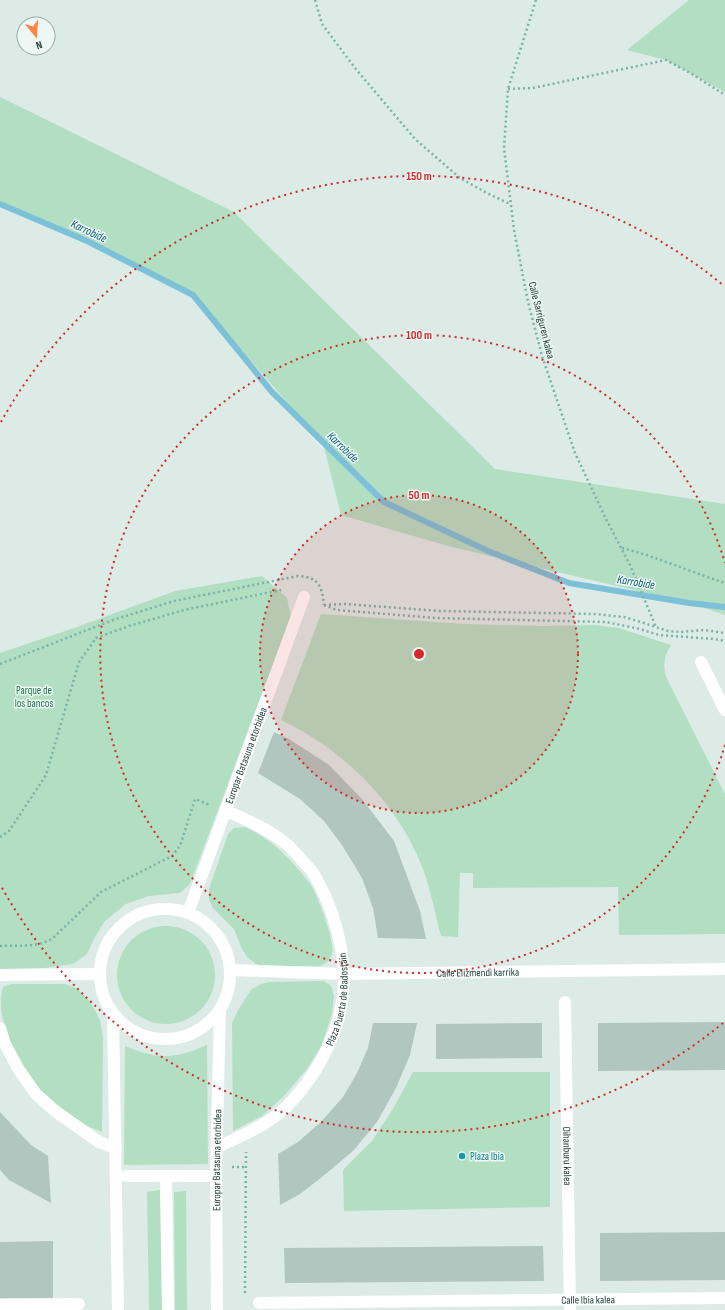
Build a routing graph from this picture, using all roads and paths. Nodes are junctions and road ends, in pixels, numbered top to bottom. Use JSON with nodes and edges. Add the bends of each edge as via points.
{"nodes":[{"id":1,"x":315,"y":0,"type":"edge"},
{"id":2,"x":536,"y":0,"type":"edge"},
{"id":3,"x":508,"y":89,"type":"junction"},
{"id":4,"x":725,"y":95,"type":"edge"},
{"id":5,"x":510,"y":204,"type":"junction"},
{"id":6,"x":621,"y":548,"type":"junction"},
{"id":7,"x":725,"y":583,"type":"edge"},
{"id":8,"x":282,"y":590,"type":"dead end"},
{"id":9,"x":304,"y":597,"type":"dead end"},
{"id":10,"x":324,"y":605,"type":"junction"},
{"id":11,"x":656,"y":627,"type":"junction"},
{"id":12,"x":725,"y":633,"type":"edge"},
{"id":13,"x":725,"y":641,"type":"edge"},
{"id":14,"x":701,"y":662,"type":"dead end"},
{"id":15,"x":0,"y":664,"type":"edge"},
{"id":16,"x":725,"y":710,"type":"edge"},
{"id":17,"x":226,"y":811,"type":"junction"},
{"id":18,"x":0,"y":837,"type":"edge"},
{"id":19,"x":188,"y":913,"type":"junction"},
{"id":20,"x":0,"y":946,"type":"edge"},
{"id":21,"x":725,"y":969,"type":"edge"},
{"id":22,"x":231,"y":970,"type":"junction"},
{"id":23,"x":0,"y":974,"type":"edge"},
{"id":24,"x":99,"y":974,"type":"junction"},
{"id":25,"x":343,"y":974,"type":"junction"},
{"id":26,"x":565,"y":1002,"type":"dead end"},
{"id":27,"x":220,"y":1010,"type":"junction"},
{"id":28,"x":113,"y":1015,"type":"junction"},
{"id":29,"x":0,"y":1028,"type":"edge"},
{"id":30,"x":217,"y":1147,"type":"junction"},
{"id":31,"x":116,"y":1148,"type":"junction"},
{"id":32,"x":246,"y":1167,"type":"dead end"},
{"id":33,"x":126,"y":1176,"type":"dead end"},
{"id":34,"x":166,"y":1176,"type":"junction"},
{"id":35,"x":208,"y":1176,"type":"dead end"},
{"id":36,"x":245,"y":1296,"type":"dead end"},
{"id":37,"x":725,"y":1298,"type":"edge"},
{"id":38,"x":259,"y":1303,"type":"dead end"},
{"id":39,"x":79,"y":1304,"type":"dead end"},
{"id":40,"x":0,"y":1305,"type":"edge"},
{"id":41,"x":570,"y":1305,"type":"edge"},
{"id":42,"x":118,"y":1310,"type":"edge"},
{"id":43,"x":168,"y":1310,"type":"edge"},
{"id":44,"x":217,"y":1310,"type":"edge"}],
"edges":[{"from":1,"to":5,"type":"path","via":[[322,24],[355,68],[415,139],[460,178]]},
{"from":2,"to":3,"type":"path","name":"Calle Sarriguren kalea"},
{"from":3,"to":4,"type":"path","via":[[533,88],[666,60]]},
{"from":3,"to":5,"type":"path","name":"Calle Sarriguren kalea","via":[[504,148]]},
{"from":5,"to":6,"type":"path","name":"Calle Sarriguren kalea","via":[[542,356],[576,454]]},
{"from":6,"to":7,"type":"path"},
{"from":6,"to":11,"type":"path","name":"Calle Sarriguren kalea"},
{"from":8,"to":18,"type":"path","via":[[184,610],[96,638],[79,662],[46,775],[9,831]]},
{"from":9,"to":17,"type":"street","name":"Europar Batasuna etorbidea"},
{"from":10,"to":11,"type":"path","via":[[346,604],[440,611],[595,614],[624,617]]},
{"from":10,"to":13,"type":"path","via":[[337,610],[436,618],[606,622],[660,635]]},
{"from":10,"to":15,"type":"path","via":[[316,581],[308,576],[298,576],[174,601],[112,620]]},
{"from":11,"to":12,"type":"path","via":[[668,631],[704,630]]},
{"from":14,"to":16,"type":"street"},
{"from":17,"to":19,"type":"street","name":"Europar Batasuna etorbidea"},
{"from":17,"to":20,"type":"path","via":[[195,799],[180,846],[172,856],[101,892],[47,942],[39,945]]},
{"from":17,"to":25,"type":"street","name":"Plaza Puerta de Badostáin","via":[[258,824],[290,846],[316,876],[331,906],[340,940]]},
{"from":19,"to":22,"type":"street","via":[[205,922],[218,935],[227,952]]},
{"from":19,"to":24,"type":"street","via":[[168,908],[147,911],[128,920],[113,935],[106,947]]},
{"from":21,"to":25,"type":"street","name":"Calle Elizmendi karrika"},
{"from":22,"to":25,"type":"street","name":"Calle Elizmendi karrika"},
{"from":22,"to":27,"type":"street","via":[[229,991]]},
{"from":23,"to":24,"type":"street"},
{"from":24,"to":28,"type":"street","via":[[103,996]]},
{"from":25,"to":30,"type":"street","name":"Plaza Puerta de Badostáin","via":[[337,1022],[325,1054],[308,1082],[282,1111],[255,1129]]},
{"from":26,"to":41,"type":"street","name":"Oihanburu kalea"},
{"from":27,"to":28,"type":"street","via":[[206,1026],[188,1036],[168,1040],[147,1038],[129,1029]]},
{"from":27,"to":30,"type":"street","name":"Europar Batasuna etorbidea"},
{"from":28,"to":31,"type":"street"},
{"from":29,"to":31,"type":"street","via":[[5,1044],[19,1070],[36,1094],[56,1112],[100,1142]]},
{"from":30,"to":44,"type":"street","name":"Europar Batasuna etorbidea"},
{"from":31,"to":42,"type":"street"},
{"from":32,"to":36,"type":"path"},
{"from":33,"to":34,"type":"street","name":"Europar Batasuna etorbidea"},
{"from":34,"to":35,"type":"street","name":"Europar Batasuna etorbidea"},
{"from":34,"to":43,"type":"street"},
{"from":37,"to":41,"type":"street","name":"Calle Ibia kalea"},
{"from":38,"to":41,"type":"street","name":"Calle Ibia kalea"},
{"from":39,"to":40,"type":"street"}]}
